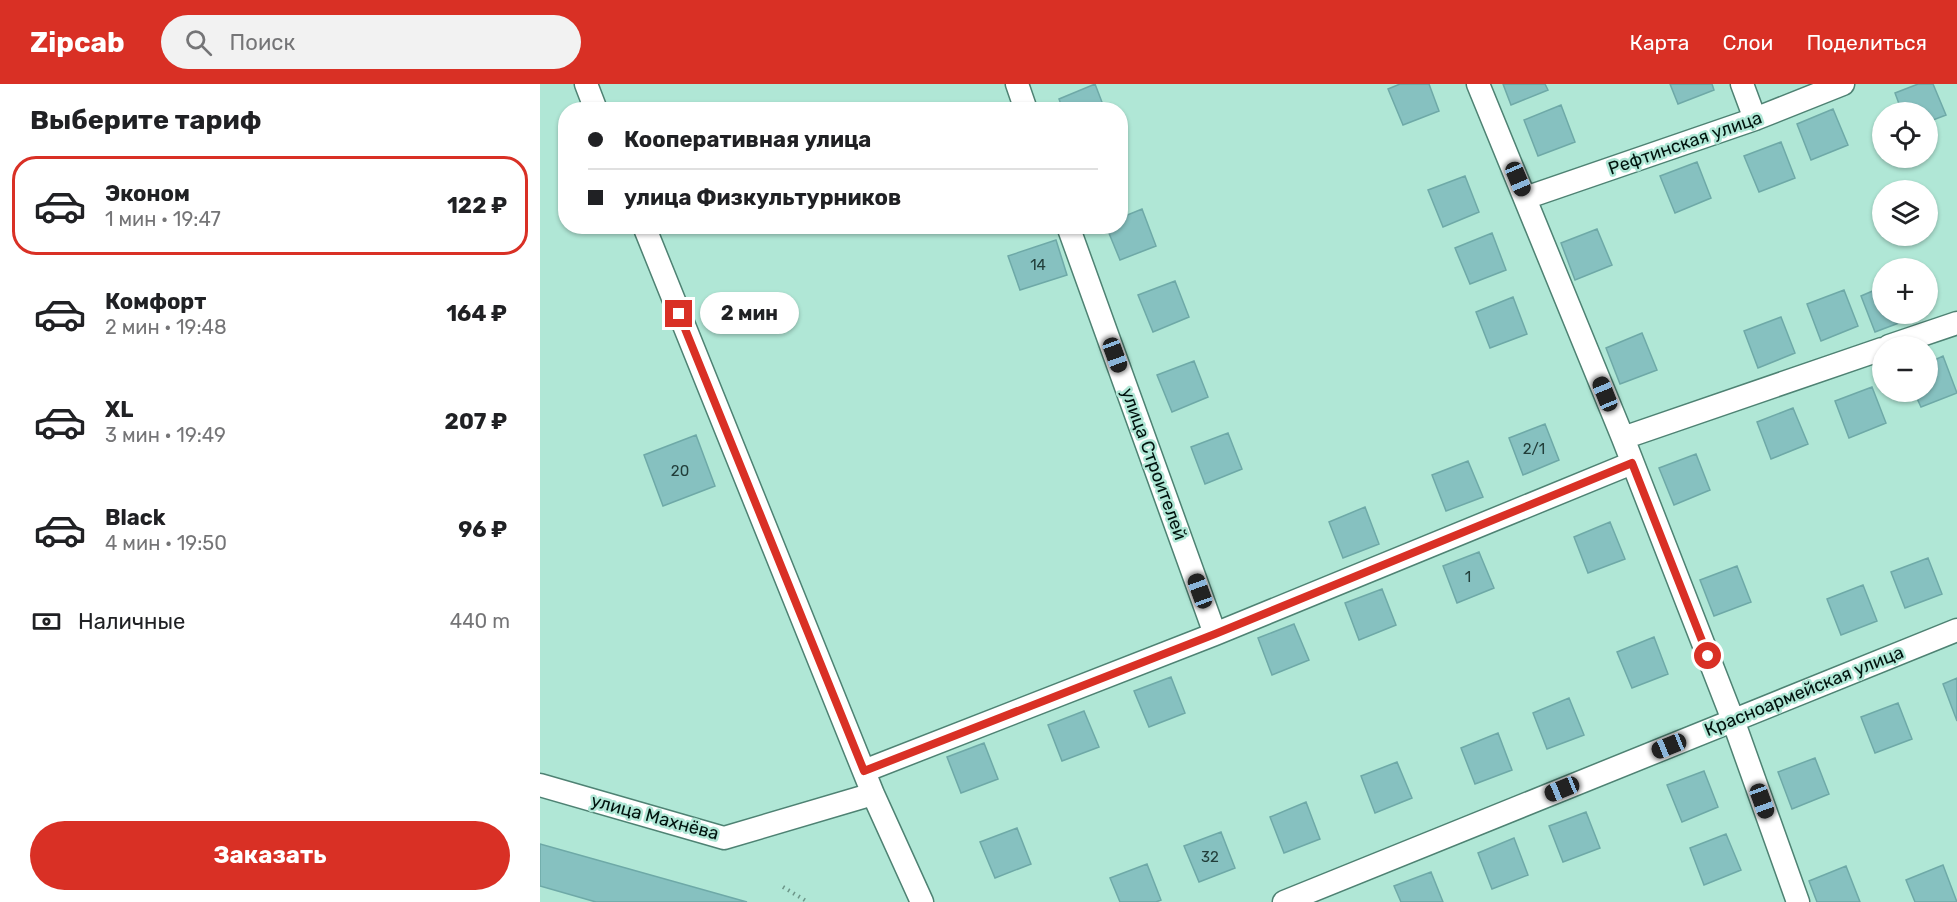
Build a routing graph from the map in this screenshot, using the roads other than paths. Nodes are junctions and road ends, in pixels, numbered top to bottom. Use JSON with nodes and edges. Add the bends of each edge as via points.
{"nodes":[{"id":1,"x":586,"y":84,"type":"edge"},
{"id":2,"x":1017,"y":84,"type":"edge"},
{"id":3,"x":1478,"y":84,"type":"edge"},
{"id":4,"x":1742,"y":84,"type":"edge"},
{"id":5,"x":1843,"y":84,"type":"edge"},
{"id":6,"x":593,"y":102,"type":"edge"},
{"id":7,"x":1023,"y":102,"type":"edge"},
{"id":8,"x":1755,"y":119,"type":"junction"},
{"id":9,"x":1526,"y":198,"type":"junction"},
{"id":10,"x":647,"y":234,"type":"edge"},
{"id":11,"x":1071,"y":234,"type":"edge"},
{"id":12,"x":1957,"y":323,"type":"edge"},
{"id":13,"x":1919,"y":336,"type":"edge"},
{"id":14,"x":1872,"y":352,"type":"edge"},
{"id":15,"x":1623,"y":438,"type":"junction"},
{"id":16,"x":1632,"y":463,"type":"junction"},
{"id":17,"x":1957,"y":630,"type":"edge"},
{"id":18,"x":1215,"y":634,"type":"junction"},
{"id":19,"x":1733,"y":720,"type":"junction"},
{"id":20,"x":864,"y":771,"type":"junction"},
{"id":21,"x":540,"y":785,"type":"edge"},
{"id":22,"x":873,"y":794,"type":"junction"},
{"id":23,"x":922,"y":902,"type":"edge"},
{"id":24,"x":1284,"y":902,"type":"edge"},
{"id":25,"x":1798,"y":902,"type":"edge"}],
"edges":[{"from":1,"to":6,"type":"street"},
{"from":2,"to":7,"type":"street"},
{"from":3,"to":9,"type":"street"},
{"from":4,"to":8,"type":"street"},
{"from":5,"to":8,"type":"street","name":"Рефтинская улица"},
{"from":8,"to":9,"type":"street","name":"Рефтинская улица"},
{"from":9,"to":15,"type":"street"},
{"from":10,"to":20,"type":"street"},
{"from":11,"to":18,"type":"street","name":"улица Строителей"},
{"from":12,"to":13,"type":"street"},
{"from":14,"to":15,"type":"street"},
{"from":15,"to":16,"type":"street"},
{"from":16,"to":18,"type":"street"},
{"from":16,"to":19,"type":"street"},
{"from":17,"to":19,"type":"street","name":"Красноармейская улица"},
{"from":18,"to":20,"type":"street"},
{"from":19,"to":24,"type":"street","name":"Красноармейская улица"},
{"from":19,"to":25,"type":"street"},
{"from":20,"to":22,"type":"street"},
{"from":21,"to":22,"type":"street","name":"улица Махнёва","via":[[724,838]]},
{"from":22,"to":23,"type":"street"}]}
